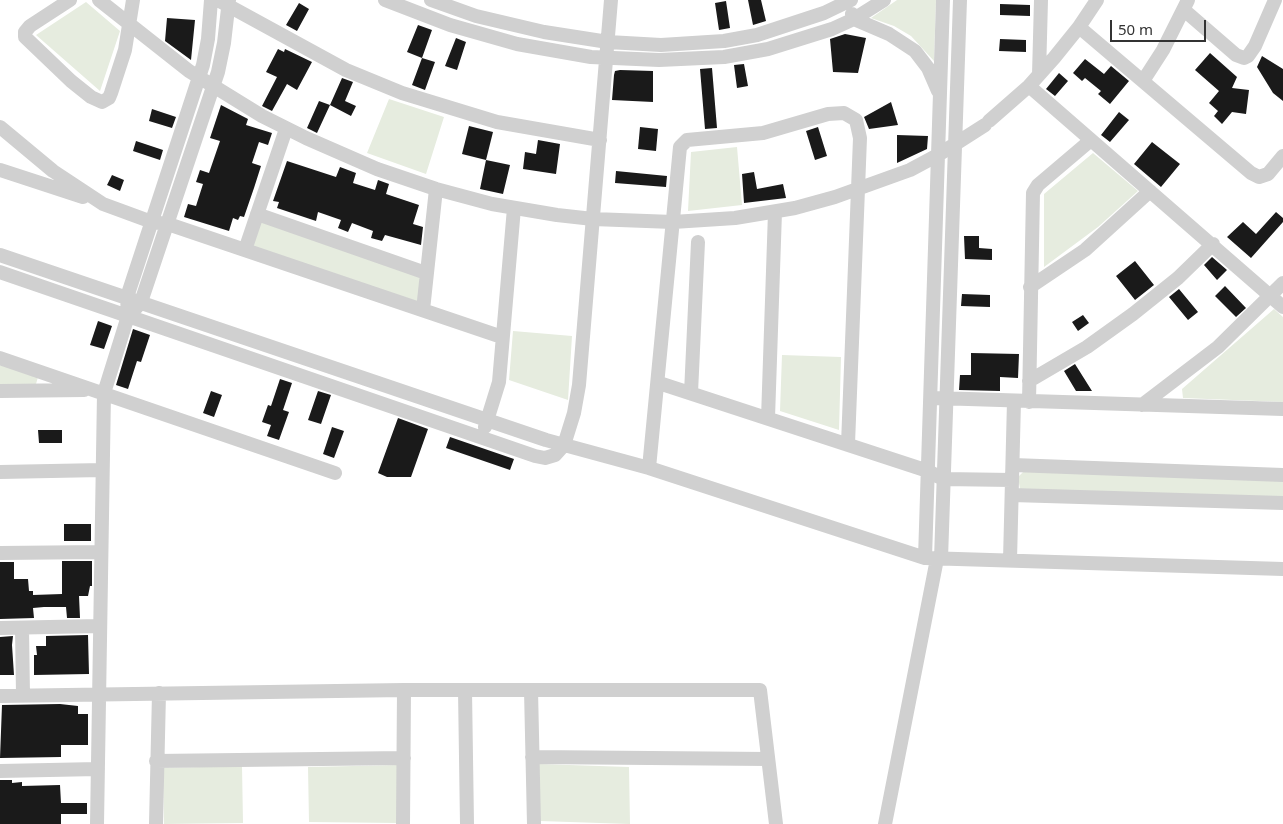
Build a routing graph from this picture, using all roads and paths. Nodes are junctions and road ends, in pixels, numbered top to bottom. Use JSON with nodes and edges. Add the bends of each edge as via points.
{"nodes":[{"id":1,"x":70,"y":0,"type":"edge"},
{"id":2,"x":99,"y":0,"type":"edge"},
{"id":3,"x":133,"y":0,"type":"edge"},
{"id":4,"x":211,"y":0,"type":"edge"},
{"id":5,"x":385,"y":0,"type":"edge"},
{"id":6,"x":431,"y":0,"type":"edge"},
{"id":7,"x":611,"y":0,"type":"edge"},
{"id":8,"x":884,"y":0,"type":"edge"},
{"id":9,"x":944,"y":0,"type":"edge"},
{"id":10,"x":960,"y":0,"type":"edge"},
{"id":11,"x":1041,"y":0,"type":"edge"},
{"id":12,"x":1097,"y":0,"type":"edge"},
{"id":13,"x":1274,"y":0,"type":"edge"},
{"id":14,"x":225,"y":1,"type":"edge"},
{"id":15,"x":849,"y":1,"type":"edge"},
{"id":16,"x":1186,"y":5,"type":"edge"},
{"id":17,"x":854,"y":19,"type":"junction"},
{"id":18,"x":130,"y":27,"type":"junction"},
{"id":19,"x":1079,"y":28,"type":"junction"},
{"id":20,"x":608,"y":42,"type":"junction"},
{"id":21,"x":607,"y":59,"type":"junction"},
{"id":22,"x":1039,"y":75,"type":"junction"},
{"id":23,"x":199,"y":78,"type":"junction"},
{"id":24,"x":1143,"y":81,"type":"junction"},
{"id":25,"x":1028,"y":86,"type":"junction"},
{"id":26,"x":213,"y":88,"type":"junction"},
{"id":27,"x":940,"y":99,"type":"junction"},
{"id":28,"x":0,"y":127,"type":"edge"},
{"id":29,"x":286,"y":128,"type":"junction"},
{"id":30,"x":600,"y":140,"type":"junction"},
{"id":31,"x":1091,"y":140,"type":"junction"},
{"id":32,"x":954,"y":146,"type":"junction"},
{"id":33,"x":938,"y":155,"type":"junction"},
{"id":34,"x":1283,"y":156,"type":"edge"},
{"id":35,"x":0,"y":170,"type":"edge"},
{"id":36,"x":436,"y":189,"type":"junction"},
{"id":37,"x":857,"y":189,"type":"junction"},
{"id":38,"x":1150,"y":191,"type":"junction"},
{"id":39,"x":103,"y":204,"type":"junction"},
{"id":40,"x":514,"y":208,"type":"junction"},
{"id":41,"x":775,"y":212,"type":"junction"},
{"id":42,"x":257,"y":214,"type":"junction"},
{"id":43,"x":593,"y":219,"type":"junction"},
{"id":44,"x":152,"y":222,"type":"junction"},
{"id":45,"x":673,"y":222,"type":"junction"},
{"id":46,"x":168,"y":224,"type":"junction"},
{"id":47,"x":698,"y":242,"type":"dead end"},
{"id":48,"x":1213,"y":244,"type":"junction"},
{"id":49,"x":245,"y":250,"type":"junction"},
{"id":50,"x":0,"y":255,"type":"edge"},
{"id":51,"x":0,"y":272,"type":"edge"},
{"id":52,"x":426,"y":273,"type":"junction"},
{"id":53,"x":1283,"y":283,"type":"edge"},
{"id":54,"x":1030,"y":287,"type":"junction"},
{"id":55,"x":1271,"y":296,"type":"junction"},
{"id":56,"x":127,"y":297,"type":"junction"},
{"id":57,"x":141,"y":302,"type":"junction"},
{"id":58,"x":1283,"y":307,"type":"edge"},
{"id":59,"x":423,"y":310,"type":"junction"},
{"id":60,"x":128,"y":316,"type":"junction"},
{"id":61,"x":502,"y":337,"type":"junction"},
{"id":62,"x":0,"y":358,"type":"edge"},
{"id":63,"x":1029,"y":381,"type":"junction"},
{"id":64,"x":659,"y":383,"type":"junction"},
{"id":65,"x":0,"y":391,"type":"edge"},
{"id":66,"x":100,"y":391,"type":"junction"},
{"id":67,"x":691,"y":393,"type":"junction"},
{"id":68,"x":938,"y":398,"type":"junction"},
{"id":69,"x":1014,"y":401,"type":"junction"},
{"id":70,"x":1029,"y":402,"type":"junction"},
{"id":71,"x":1142,"y":405,"type":"junction"},
{"id":72,"x":1283,"y":410,"type":"edge"},
{"id":73,"x":768,"y":418,"type":"junction"},
{"id":74,"x":488,"y":419,"type":"junction"},
{"id":75,"x":481,"y":437,"type":"junction"},
{"id":76,"x":848,"y":444,"type":"junction"},
{"id":77,"x":564,"y":445,"type":"junction"},
{"id":78,"x":1013,"y":465,"type":"junction"},
{"id":79,"x":649,"y":468,"type":"junction"},
{"id":80,"x":102,"y":470,"type":"junction"},
{"id":81,"x":928,"y":471,"type":"junction"},
{"id":82,"x":0,"y":472,"type":"edge"},
{"id":83,"x":335,"y":473,"type":"dead end"},
{"id":84,"x":1283,"y":475,"type":"edge"},
{"id":85,"x":943,"y":479,"type":"junction"},
{"id":86,"x":1012,"y":480,"type":"junction"},
{"id":87,"x":1012,"y":495,"type":"junction"},
{"id":88,"x":1283,"y":503,"type":"edge"},
{"id":89,"x":100,"y":552,"type":"junction"},
{"id":90,"x":0,"y":553,"type":"edge"},
{"id":91,"x":934,"y":559,"type":"junction"},
{"id":92,"x":1010,"y":560,"type":"junction"},
{"id":93,"x":1283,"y":569,"type":"edge"},
{"id":94,"x":99,"y":626,"type":"junction"},
{"id":95,"x":0,"y":628,"type":"edge"},
{"id":96,"x":22,"y":628,"type":"junction"},
{"id":97,"x":404,"y":690,"type":"junction"},
{"id":98,"x":465,"y":690,"type":"junction"},
{"id":99,"x":531,"y":690,"type":"junction"},
{"id":100,"x":159,"y":693,"type":"junction"},
{"id":101,"x":99,"y":694,"type":"junction"},
{"id":102,"x":23,"y":695,"type":"junction"},
{"id":103,"x":0,"y":696,"type":"edge"},
{"id":104,"x":404,"y":758,"type":"junction"},
{"id":105,"x":532,"y":758,"type":"junction"},
{"id":106,"x":768,"y":759,"type":"junction"},
{"id":107,"x":156,"y":761,"type":"junction"},
{"id":108,"x":98,"y":770,"type":"junction"},
{"id":109,"x":0,"y":771,"type":"edge"},
{"id":110,"x":97,"y":824,"type":"edge"},
{"id":111,"x":156,"y":824,"type":"edge"},
{"id":112,"x":403,"y":824,"type":"edge"},
{"id":113,"x":468,"y":824,"type":"edge"},
{"id":114,"x":534,"y":824,"type":"edge"},
{"id":115,"x":776,"y":824,"type":"edge"},
{"id":116,"x":885,"y":824,"type":"edge"}],
"edges":[{"from":1,"to":18,"type":"street","via":[[30,26],[25,38],[50,63],[98,101],[106,101],[111,93]]},
{"from":2,"to":18,"type":"street"},
{"from":3,"to":18,"type":"street"},
{"from":4,"to":23,"type":"street","via":[[206,52]]},
{"from":5,"to":21,"type":"street","via":[[494,39]]},
{"from":6,"to":20,"type":"street","via":[[520,27]]},
{"from":7,"to":20,"type":"street"},
{"from":8,"to":17,"type":"street"},
{"from":9,"to":27,"type":"street"},
{"from":10,"to":32,"type":"street"},
{"from":11,"to":22,"type":"street"},
{"from":12,"to":19,"type":"street"},
{"from":13,"to":16,"type":"street","via":[[1255,46],[1244,58],[1236,55]]},
{"from":14,"to":26,"type":"street","via":[[224,43]]},
{"from":14,"to":30,"type":"street","via":[[346,70],[410,96],[496,122]]},
{"from":15,"to":17,"type":"street"},
{"from":15,"to":20,"type":"street","via":[[795,23],[740,38],[670,44]]},
{"from":16,"to":24,"type":"street"},
{"from":17,"to":21,"type":"street","via":[[792,43],[724,57]]},
{"from":17,"to":27,"type":"street","via":[[890,34],[916,51],[933,76]]},
{"from":18,"to":23,"type":"street"},
{"from":19,"to":22,"type":"street"},
{"from":19,"to":24,"type":"street"},
{"from":20,"to":21,"type":"street"},
{"from":21,"to":30,"type":"street"},
{"from":22,"to":25,"type":"street"},
{"from":23,"to":26,"type":"street"},
{"from":23,"to":44,"type":"street"},
{"from":24,"to":34,"type":"street","via":[[1255,175],[1263,177],[1268,174]]},
{"from":25,"to":31,"type":"street"},
{"from":25,"to":32,"type":"street","via":[[987,123]]},
{"from":26,"to":29,"type":"street"},
{"from":26,"to":46,"type":"street"},
{"from":27,"to":33,"type":"street"},
{"from":28,"to":39,"type":"street","via":[[53,171]]},
{"from":29,"to":36,"type":"street","via":[[358,162]]},
{"from":29,"to":42,"type":"street"},
{"from":30,"to":43,"type":"street"},
{"from":31,"to":38,"type":"street"},
{"from":31,"to":54,"type":"street","via":[[1034,190]]},
{"from":32,"to":33,"type":"street"},
{"from":32,"to":68,"type":"street"},
{"from":33,"to":37,"type":"street","via":[[902,173]]},
{"from":33,"to":68,"type":"street"},
{"from":35,"to":39,"type":"street"},
{"from":36,"to":40,"type":"street"},
{"from":36,"to":52,"type":"street"},
{"from":37,"to":41,"type":"street"},
{"from":37,"to":45,"type":"street","via":[[858,125],[853,116],[837,113],[763,133],[693,139],[682,143]]},
{"from":37,"to":76,"type":"street"},
{"from":38,"to":48,"type":"street"},
{"from":38,"to":54,"type":"street","via":[[1085,250]]},
{"from":39,"to":44,"type":"street"},
{"from":40,"to":43,"type":"street"},
{"from":40,"to":61,"type":"street"},
{"from":41,"to":45,"type":"street"},
{"from":41,"to":73,"type":"street"},
{"from":42,"to":49,"type":"street"},
{"from":42,"to":52,"type":"street"},
{"from":43,"to":45,"type":"street"},
{"from":43,"to":77,"type":"street","via":[[579,385]]},
{"from":44,"to":46,"type":"street"},
{"from":44,"to":56,"type":"street"},
{"from":45,"to":64,"type":"street"},
{"from":46,"to":49,"type":"street"},
{"from":46,"to":57,"type":"street"},
{"from":47,"to":67,"type":"street"},
{"from":48,"to":55,"type":"street"},
{"from":48,"to":63,"type":"street","via":[[1178,278],[1133,314],[1087,347]]},
{"from":49,"to":59,"type":"street"},
{"from":50,"to":56,"type":"street"},
{"from":51,"to":60,"type":"street"},
{"from":52,"to":59,"type":"street"},
{"from":53,"to":55,"type":"street"},
{"from":54,"to":63,"type":"street"},
{"from":55,"to":58,"type":"street"},
{"from":55,"to":71,"type":"street","via":[[1207,356]]},
{"from":56,"to":57,"type":"street"},
{"from":56,"to":60,"type":"street"},
{"from":57,"to":60,"type":"street"},
{"from":57,"to":74,"type":"street"},
{"from":59,"to":61,"type":"street"},
{"from":60,"to":66,"type":"street"},
{"from":60,"to":75,"type":"street"},
{"from":61,"to":74,"type":"street","via":[[497,391]]},
{"from":62,"to":66,"type":"street"},
{"from":63,"to":70,"type":"street"},
{"from":64,"to":67,"type":"street"},
{"from":64,"to":79,"type":"street"},
{"from":65,"to":66,"type":"street"},
{"from":66,"to":80,"type":"street"},
{"from":66,"to":83,"type":"street"},
{"from":67,"to":73,"type":"street"},
{"from":68,"to":69,"type":"street"},
{"from":68,"to":81,"type":"street"},
{"from":68,"to":85,"type":"street"},
{"from":69,"to":70,"type":"street"},
{"from":69,"to":78,"type":"street"},
{"from":70,"to":71,"type":"street"},
{"from":71,"to":72,"type":"street"},
{"from":73,"to":76,"type":"street"},
{"from":74,"to":75,"type":"street"},
{"from":74,"to":77,"type":"street"},
{"from":75,"to":77,"type":"street","via":[[544,458],[554,456]]},
{"from":76,"to":81,"type":"street"},
{"from":77,"to":79,"type":"street"},
{"from":78,"to":84,"type":"street"},
{"from":78,"to":86,"type":"street"},
{"from":79,"to":91,"type":"street"},
{"from":80,"to":82,"type":"street"},
{"from":80,"to":89,"type":"street"},
{"from":81,"to":85,"type":"street"},
{"from":81,"to":91,"type":"street"},
{"from":85,"to":86,"type":"street"},
{"from":85,"to":91,"type":"street"},
{"from":86,"to":87,"type":"street"},
{"from":87,"to":88,"type":"street"},
{"from":87,"to":92,"type":"street"},
{"from":89,"to":90,"type":"street"},
{"from":89,"to":94,"type":"street"},
{"from":91,"to":92,"type":"street"},
{"from":91,"to":116,"type":"street"},
{"from":92,"to":93,"type":"street"},
{"from":94,"to":96,"type":"street"},
{"from":94,"to":101,"type":"street"},
{"from":95,"to":96,"type":"street"},
{"from":96,"to":102,"type":"street"},
{"from":97,"to":98,"type":"street"},
{"from":97,"to":100,"type":"street"},
{"from":97,"to":104,"type":"street"},
{"from":98,"to":99,"type":"street"},
{"from":98,"to":113,"type":"street"},
{"from":99,"to":105,"type":"street"},
{"from":99,"to":106,"type":"street","via":[[760,690]]},
{"from":100,"to":101,"type":"street"},
{"from":100,"to":107,"type":"street"},
{"from":101,"to":102,"type":"street"},
{"from":101,"to":108,"type":"street"},
{"from":102,"to":103,"type":"street"},
{"from":104,"to":107,"type":"street"},
{"from":104,"to":112,"type":"street"},
{"from":105,"to":106,"type":"street"},
{"from":105,"to":114,"type":"street"},
{"from":106,"to":115,"type":"street"},
{"from":107,"to":111,"type":"street"},
{"from":108,"to":109,"type":"street"},
{"from":108,"to":110,"type":"street"}]}
